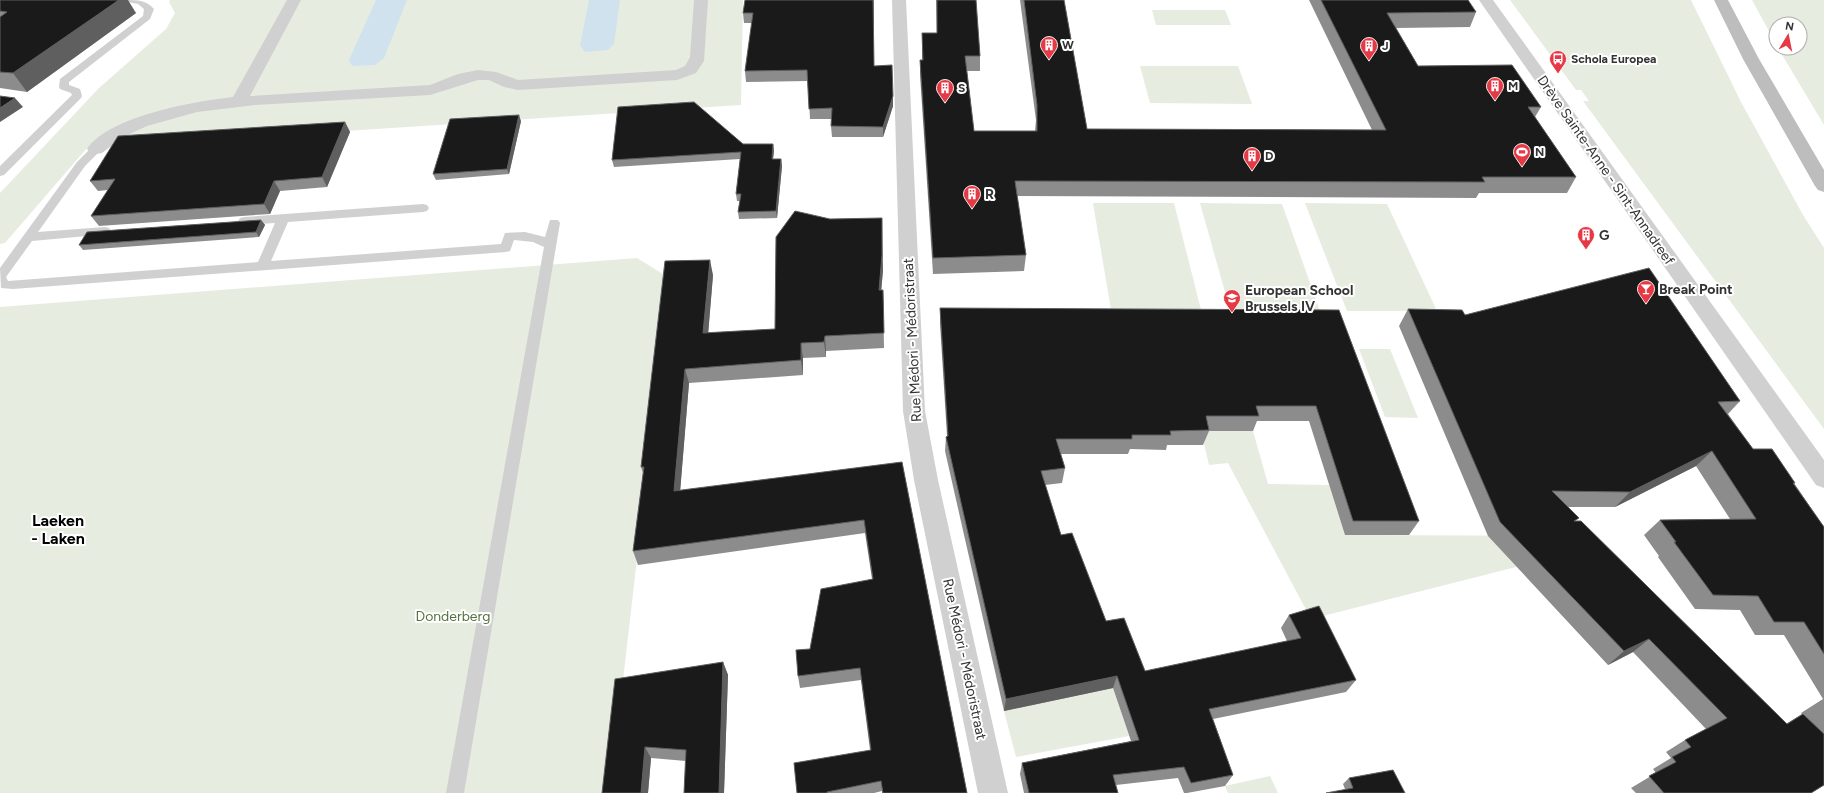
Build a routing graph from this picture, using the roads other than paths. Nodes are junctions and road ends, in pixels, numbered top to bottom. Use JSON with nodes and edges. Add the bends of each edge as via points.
{"nodes":[{"id":1,"x":131,"y":0,"type":"edge"},
{"id":2,"x":294,"y":0,"type":"edge"},
{"id":3,"x":701,"y":0,"type":"edge"},
{"id":4,"x":899,"y":0,"type":"edge"},
{"id":5,"x":1486,"y":0,"type":"edge"},
{"id":6,"x":1721,"y":0,"type":"edge"},
{"id":7,"x":240,"y":102,"type":"junction"},
{"id":8,"x":96,"y":149,"type":"joint"},
{"id":9,"x":0,"y":172,"type":"edge"},
{"id":10,"x":1824,"y":186,"type":"edge"},
{"id":11,"x":423,"y":208,"type":"dead end"},
{"id":12,"x":283,"y":219,"type":"junction"},
{"id":13,"x":235,"y":222,"type":"edge"},
{"id":14,"x":554,"y":223,"type":"dead end"},
{"id":15,"x":116,"y":230,"type":"edge"},
{"id":16,"x":28,"y":237,"type":"junction"},
{"id":17,"x":550,"y":245,"type":"junction"},
{"id":18,"x":262,"y":266,"type":"junction"},
{"id":19,"x":0,"y":277,"type":"edge"},
{"id":20,"x":1824,"y":478,"type":"edge"},
{"id":21,"x":454,"y":793,"type":"edge"},
{"id":22,"x":993,"y":793,"type":"edge"}],
"edges":[{"from":1,"to":9,"type":"lane","via":[[147,6],[147,17],[64,81],[64,87],[76,91],[76,96]]},
{"from":2,"to":7,"type":"street"},
{"from":3,"to":7,"type":"street","via":[[696,65],[691,70],[677,75],[518,85],[509,84],[497,77],[476,75],[457,79],[430,90]]},
{"from":4,"to":22,"type":"street","name":"Rue Médori - Médoristraat","via":[[914,411],[926,480]]},
{"from":5,"to":20,"type":"street","name":"Drève Sainte-Anne - Sint-Annadreef"},
{"from":6,"to":10,"type":"main road","via":[[1751,59]]},
{"from":7,"to":8,"type":"street","via":[[201,106],[153,119],[113,136]]},
{"from":8,"to":16,"type":"lane","via":[[81,164]]},
{"from":11,"to":12,"type":"lane"},
{"from":12,"to":13,"type":"lane"},
{"from":12,"to":18,"type":"lane"},
{"from":14,"to":17,"type":"lane"},
{"from":15,"to":16,"type":"lane"},
{"from":16,"to":19,"type":"lane"},
{"from":17,"to":18,"type":"lane","via":[[530,236],[509,236],[506,248]]},
{"from":17,"to":21,"type":"lane"},
{"from":18,"to":19,"type":"lane","via":[[13,285],[5,285]]}]}
